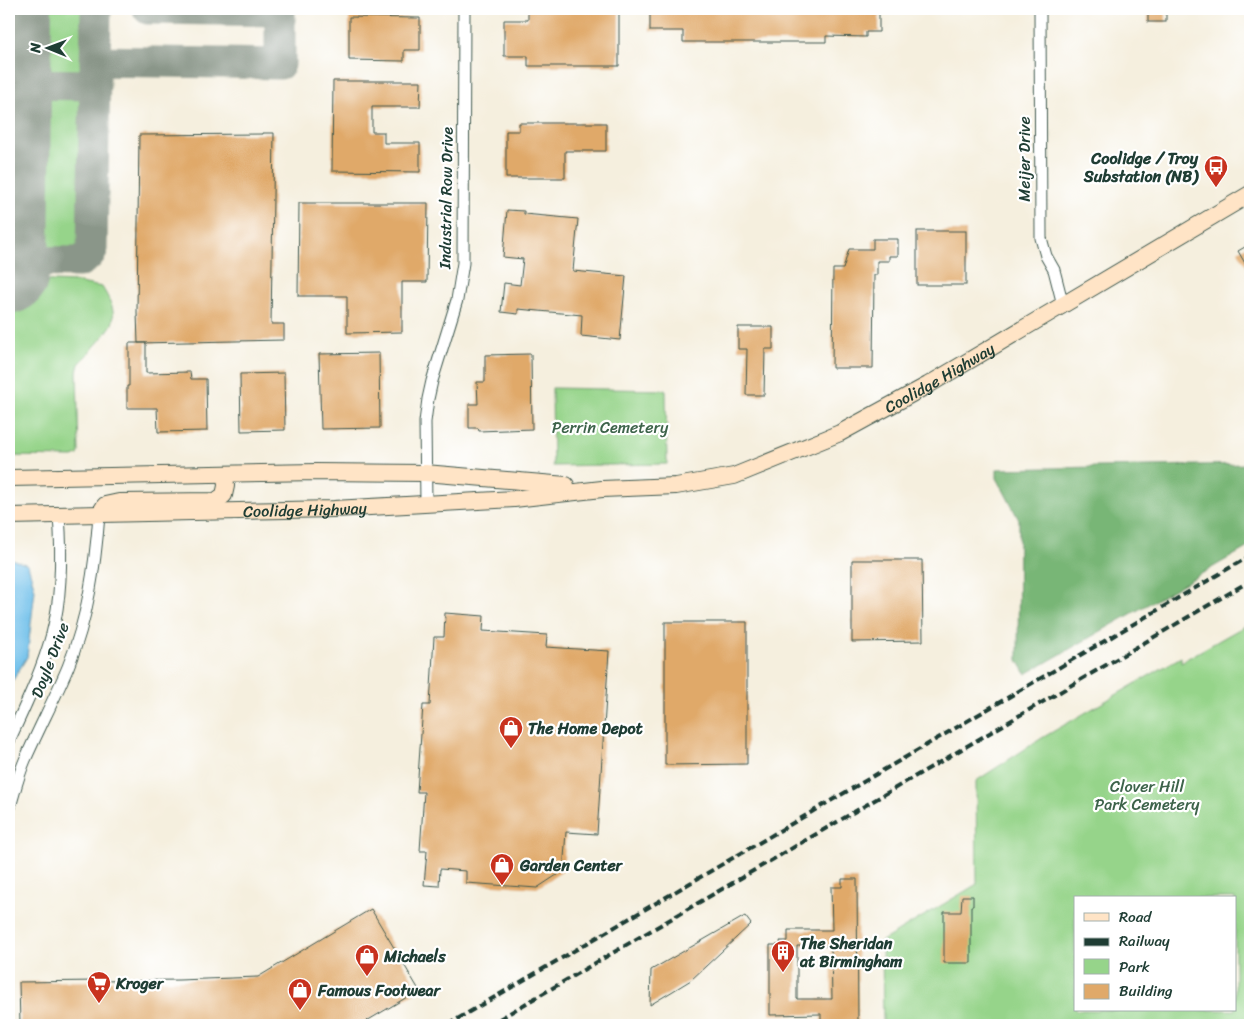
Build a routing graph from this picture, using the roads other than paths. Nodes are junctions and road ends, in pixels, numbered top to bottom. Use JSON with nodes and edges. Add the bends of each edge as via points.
{"nodes":[{"id":1,"x":464,"y":9,"type":"edge"},
{"id":2,"x":1040,"y":9,"type":"edge"},
{"id":3,"x":1250,"y":194,"type":"edge"},
{"id":4,"x":1063,"y":305,"type":"junction"},
{"id":5,"x":425,"y":473,"type":"junction"},
{"id":6,"x":225,"y":474,"type":"junction"},
{"id":7,"x":9,"y":478,"type":"edge"},
{"id":8,"x":37,"y":478,"type":"junction"},
{"id":9,"x":9,"y":487,"type":"edge"},
{"id":10,"x":602,"y":489,"type":"junction"},
{"id":11,"x":426,"y":503,"type":"junction"},
{"id":12,"x":59,"y":515,"type":"junction"},
{"id":13,"x":99,"y":515,"type":"junction"},
{"id":14,"x":9,"y":516,"type":"edge"},
{"id":15,"x":9,"y":741,"type":"edge"},
{"id":16,"x":9,"y":810,"type":"edge"}],
"edges":[{"from":1,"to":5,"type":"street","name":"Industrial Row Drive","via":[[463,263],[457,300],[428,399]]},
{"from":2,"to":4,"type":"street","name":"Meijer Drive","via":[[1041,238]]},
{"from":3,"to":4,"type":"main road","name":"Coolidge Highway"},
{"from":4,"to":10,"type":"main road","name":"Coolidge Highway","via":[[840,433],[795,452],[734,476],[676,486]]},
{"from":5,"to":6,"type":"main road","name":"Coolidge Highway"},
{"from":5,"to":10,"type":"main road","name":"Coolidge Highway"},
{"from":5,"to":11,"type":"street","name":"Industrial Row Drive"},
{"from":6,"to":8,"type":"main road","name":"Coolidge Highway"},
{"from":6,"to":13,"type":"main road","via":[[224,495],[216,501],[119,502],[105,504]]},
{"from":7,"to":8,"type":"main road","name":"Coolidge Highway"},
{"from":8,"to":9,"type":"main road","via":[[21,487]]},
{"from":10,"to":11,"type":"main road","name":"Coolidge Highway","via":[[514,499]]},
{"from":11,"to":13,"type":"main road","name":"Coolidge Highway","via":[[334,509]]},
{"from":12,"to":13,"type":"main road","name":"Coolidge Highway"},
{"from":12,"to":14,"type":"main road","name":"Coolidge Highway"},
{"from":12,"to":15,"type":"street","name":"Doyle Drive","via":[[58,600],[52,634],[29,698]]},
{"from":13,"to":16,"type":"street","name":"Doyle Drive","via":[[94,570],[79,635],[68,667],[24,762]]}]}
